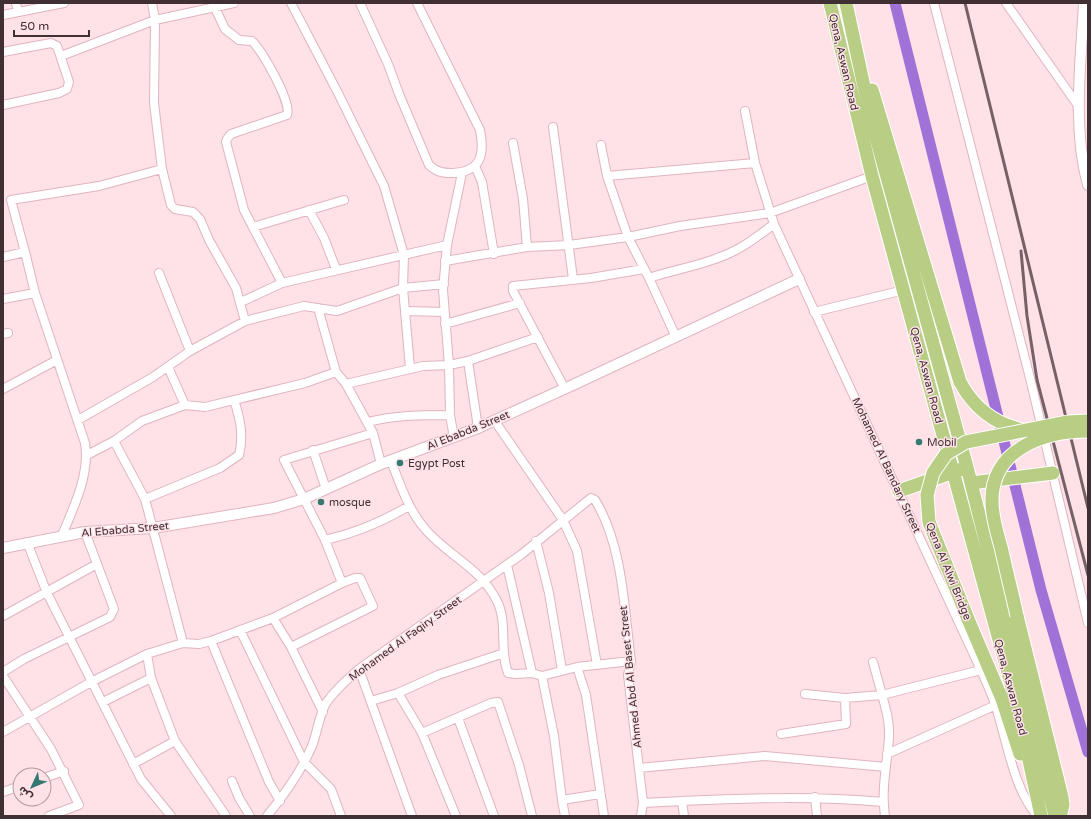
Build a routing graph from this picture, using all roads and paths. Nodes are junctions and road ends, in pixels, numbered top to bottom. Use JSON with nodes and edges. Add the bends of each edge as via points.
{"nodes":[{"id":1,"x":16,"y":3,"type":"edge"},
{"id":2,"x":64,"y":3,"type":"edge"},
{"id":3,"x":152,"y":3,"type":"edge"},
{"id":4,"x":234,"y":3,"type":"edge"},
{"id":5,"x":291,"y":3,"type":"edge"},
{"id":6,"x":360,"y":3,"type":"edge"},
{"id":7,"x":417,"y":3,"type":"edge"},
{"id":8,"x":830,"y":3,"type":"edge"},
{"id":9,"x":846,"y":3,"type":"edge"},
{"id":10,"x":934,"y":3,"type":"edge"},
{"id":11,"x":1006,"y":3,"type":"edge"},
{"id":12,"x":1084,"y":3,"type":"edge"},
{"id":13,"x":215,"y":8,"type":"junction"},
{"id":14,"x":18,"y":12,"type":"junction"},
{"id":15,"x":3,"y":15,"type":"edge"},
{"id":16,"x":155,"y":20,"type":"junction"},
{"id":17,"x":3,"y":52,"type":"edge"},
{"id":18,"x":61,"y":56,"type":"junction"},
{"id":19,"x":858,"y":59,"type":"junction"},
{"id":20,"x":3,"y":105,"type":"edge"},
{"id":21,"x":1080,"y":107,"type":"junction"},
{"id":22,"x":745,"y":111,"type":"dead end"},
{"id":23,"x":553,"y":127,"type":"dead end"},
{"id":24,"x":513,"y":143,"type":"dead end"},
{"id":25,"x":601,"y":145,"type":"dead end"},
{"id":26,"x":756,"y":164,"type":"junction"},
{"id":27,"x":475,"y":166,"type":"junction"},
{"id":28,"x":162,"y":169,"type":"junction"},
{"id":29,"x":462,"y":173,"type":"junction"},
{"id":30,"x":607,"y":176,"type":"junction"},
{"id":31,"x":872,"y":176,"type":"junction"},
{"id":32,"x":1088,"y":185,"type":"edge"},
{"id":33,"x":344,"y":200,"type":"dead end"},
{"id":34,"x":7,"y":201,"type":"edge"},
{"id":35,"x":309,"y":210,"type":"junction"},
{"id":36,"x":770,"y":213,"type":"junction"},
{"id":37,"x":774,"y":224,"type":"junction"},
{"id":38,"x":253,"y":227,"type":"junction"},
{"id":39,"x":628,"y":237,"type":"junction"},
{"id":40,"x":447,"y":245,"type":"junction"},
{"id":41,"x":569,"y":245,"type":"junction"},
{"id":42,"x":527,"y":247,"type":"junction"},
{"id":43,"x":26,"y":252,"type":"junction"},
{"id":44,"x":494,"y":254,"type":"junction"},
{"id":45,"x":404,"y":255,"type":"junction"},
{"id":46,"x":3,"y":257,"type":"edge"},
{"id":47,"x":444,"y":262,"type":"junction"},
{"id":48,"x":644,"y":269,"type":"junction"},
{"id":49,"x":336,"y":270,"type":"junction"},
{"id":50,"x":159,"y":273,"type":"dead end"},
{"id":51,"x":649,"y":278,"type":"junction"},
{"id":52,"x":573,"y":279,"type":"junction"},
{"id":53,"x":799,"y":279,"type":"junction"},
{"id":54,"x":282,"y":283,"type":"junction"},
{"id":55,"x":444,"y":284,"type":"junction"},
{"id":56,"x":403,"y":288,"type":"junction"},
{"id":57,"x":904,"y":290,"type":"junction"},
{"id":58,"x":35,"y":293,"type":"junction"},
{"id":59,"x":3,"y":299,"type":"edge"},
{"id":60,"x":241,"y":302,"type":"junction"},
{"id":61,"x":520,"y":303,"type":"junction"},
{"id":62,"x":318,"y":308,"type":"junction"},
{"id":63,"x":406,"y":312,"type":"junction"},
{"id":64,"x":444,"y":312,"type":"junction"},
{"id":65,"x":814,"y":312,"type":"junction"},
{"id":66,"x":245,"y":320,"type":"junction"},
{"id":67,"x":445,"y":324,"type":"junction"},
{"id":68,"x":538,"y":337,"type":"junction"},
{"id":69,"x":676,"y":337,"type":"junction"},
{"id":70,"x":190,"y":351,"type":"junction"},
{"id":71,"x":57,"y":360,"type":"junction"},
{"id":72,"x":468,"y":361,"type":"junction"},
{"id":73,"x":449,"y":365,"type":"junction"},
{"id":74,"x":168,"y":367,"type":"junction"},
{"id":75,"x":410,"y":368,"type":"junction"},
{"id":76,"x":336,"y":372,"type":"junction"},
{"id":77,"x":346,"y":384,"type":"junction"},
{"id":78,"x":3,"y":389,"type":"edge"},
{"id":79,"x":565,"y":389,"type":"junction"},
{"id":80,"x":234,"y":400,"type":"junction"},
{"id":81,"x":185,"y":405,"type":"junction"},
{"id":82,"x":450,"y":415,"type":"junction"},
{"id":83,"x":953,"y":418,"type":"junction"},
{"id":84,"x":78,"y":420,"type":"junction"},
{"id":85,"x":494,"y":420,"type":"junction"},
{"id":86,"x":1088,"y":420,"type":"edge"},
{"id":87,"x":368,"y":422,"type":"junction"},
{"id":88,"x":940,"y":422,"type":"junction"},
{"id":89,"x":478,"y":428,"type":"junction"},
{"id":90,"x":1023,"y":430,"type":"junction"},
{"id":91,"x":1088,"y":431,"type":"edge"},
{"id":92,"x":373,"y":433,"type":"junction"},
{"id":93,"x":454,"y":438,"type":"junction"},
{"id":94,"x":114,"y":441,"type":"junction"},
{"id":95,"x":960,"y":441,"type":"junction"},
{"id":96,"x":946,"y":445,"type":"junction"},
{"id":97,"x":313,"y":450,"type":"junction"},
{"id":98,"x":86,"y":455,"type":"junction"},
{"id":99,"x":391,"y":461,"type":"junction"},
{"id":100,"x":381,"y":464,"type":"junction"},
{"id":101,"x":967,"y":467,"type":"junction"},
{"id":102,"x":954,"y":472,"type":"junction"},
{"id":103,"x":1047,"y":474,"type":"junction"},
{"id":104,"x":971,"y":483,"type":"junction"},
{"id":105,"x":326,"y":489,"type":"junction"},
{"id":106,"x":899,"y":491,"type":"junction"},
{"id":107,"x":304,"y":498,"type":"junction"},
{"id":108,"x":589,"y":498,"type":"joint"},
{"id":109,"x":145,"y":499,"type":"junction"},
{"id":110,"x":409,"y":506,"type":"junction"},
{"id":111,"x":563,"y":520,"type":"junction"},
{"id":112,"x":153,"y":528,"type":"junction"},
{"id":113,"x":85,"y":532,"type":"junction"},
{"id":114,"x":62,"y":535,"type":"junction"},
{"id":115,"x":325,"y":540,"type":"junction"},
{"id":116,"x":536,"y":541,"type":"junction"},
{"id":117,"x":28,"y":542,"type":"junction"},
{"id":118,"x":3,"y":548,"type":"edge"},
{"id":119,"x":97,"y":564,"type":"junction"},
{"id":120,"x":507,"y":565,"type":"junction"},
{"id":121,"x":484,"y":580,"type":"junction"},
{"id":122,"x":342,"y":583,"type":"junction"},
{"id":123,"x":47,"y":593,"type":"junction"},
{"id":124,"x":3,"y":616,"type":"edge"},
{"id":125,"x":273,"y":618,"type":"junction"},
{"id":126,"x":1088,"y":623,"type":"edge"},
{"id":127,"x":240,"y":630,"type":"junction"},
{"id":128,"x":68,"y":637,"type":"junction"},
{"id":129,"x":211,"y":641,"type":"junction"},
{"id":130,"x":184,"y":643,"type":"junction"},
{"id":131,"x":291,"y":647,"type":"junction"},
{"id":132,"x":504,"y":653,"type":"junction"},
{"id":133,"x":147,"y":654,"type":"junction"},
{"id":134,"x":631,"y":661,"type":"junction"},
{"id":135,"x":873,"y":662,"type":"dead end"},
{"id":136,"x":597,"y":665,"type":"junction"},
{"id":137,"x":577,"y":667,"type":"junction"},
{"id":138,"x":359,"y":669,"type":"junction"},
{"id":139,"x":562,"y":670,"type":"junction"},
{"id":140,"x":981,"y":670,"type":"junction"},
{"id":141,"x":3,"y":672,"type":"edge"},
{"id":142,"x":532,"y":672,"type":"junction"},
{"id":143,"x":3,"y":676,"type":"edge"},
{"id":144,"x":542,"y":676,"type":"junction"},
{"id":145,"x":152,"y":678,"type":"junction"},
{"id":146,"x":91,"y":682,"type":"junction"},
{"id":147,"x":398,"y":693,"type":"junction"},
{"id":148,"x":805,"y":694,"type":"dead end"},
{"id":149,"x":882,"y":695,"type":"junction"},
{"id":150,"x":845,"y":698,"type":"junction"},
{"id":151,"x":371,"y":701,"type":"junction"},
{"id":152,"x":103,"y":702,"type":"junction"},
{"id":153,"x":996,"y":705,"type":"junction"},
{"id":154,"x":323,"y":712,"type":"junction"},
{"id":155,"x":31,"y":717,"type":"junction"},
{"id":156,"x":458,"y":718,"type":"junction"},
{"id":157,"x":3,"y":732,"type":"edge"},
{"id":158,"x":422,"y":734,"type":"junction"},
{"id":159,"x":781,"y":734,"type":"dead end"},
{"id":160,"x":175,"y":741,"type":"junction"},
{"id":161,"x":887,"y":754,"type":"junction"},
{"id":162,"x":304,"y":762,"type":"junction"},
{"id":163,"x":133,"y":764,"type":"junction"},
{"id":164,"x":886,"y":767,"type":"junction"},
{"id":165,"x":639,"y":768,"type":"junction"},
{"id":166,"x":64,"y":771,"type":"junction"},
{"id":167,"x":52,"y":775,"type":"edge"},
{"id":168,"x":1032,"y":780,"type":"junction"},
{"id":169,"x":232,"y":781,"type":"dead end"},
{"id":170,"x":600,"y":794,"type":"junction"},
{"id":171,"x":815,"y":798,"type":"junction"},
{"id":172,"x":562,"y":800,"type":"junction"},
{"id":173,"x":682,"y":801,"type":"junction"},
{"id":174,"x":280,"y":802,"type":"junction"},
{"id":175,"x":883,"y":802,"type":"junction"},
{"id":176,"x":643,"y":803,"type":"junction"},
{"id":177,"x":49,"y":816,"type":"edge"},
{"id":178,"x":172,"y":816,"type":"edge"},
{"id":179,"x":226,"y":816,"type":"edge"},
{"id":180,"x":250,"y":816,"type":"edge"},
{"id":181,"x":267,"y":816,"type":"edge"},
{"id":182,"x":342,"y":816,"type":"edge"},
{"id":183,"x":412,"y":816,"type":"edge"},
{"id":184,"x":456,"y":816,"type":"edge"},
{"id":185,"x":494,"y":816,"type":"edge"},
{"id":186,"x":532,"y":816,"type":"edge"},
{"id":187,"x":565,"y":816,"type":"edge"},
{"id":188,"x":604,"y":816,"type":"edge"},
{"id":189,"x":641,"y":816,"type":"edge"},
{"id":190,"x":684,"y":816,"type":"edge"},
{"id":191,"x":817,"y":816,"type":"edge"},
{"id":192,"x":885,"y":816,"type":"edge"},
{"id":193,"x":1040,"y":816,"type":"edge"},
{"id":194,"x":1055,"y":816,"type":"edge"},
{"id":195,"x":1060,"y":816,"type":"edge"}],
"edges":[{"from":1,"to":14,"type":"street"},
{"from":2,"to":14,"type":"street"},
{"from":3,"to":16,"type":"street"},
{"from":4,"to":13,"type":"street"},
{"from":5,"to":45,"type":"street","via":[[384,186]]},
{"from":6,"to":29,"type":"street","via":[[430,165],[442,173]]},
{"from":7,"to":27,"type":"street","via":[[480,130],[482,154]]},
{"from":8,"to":31,"type":"highway","name":"Qena, Aswan Road"},
{"from":9,"to":19,"type":"highway","name":"Qena, Aswan Road"},
{"from":10,"to":103,"type":"street","via":[[1032,382]]},
{"from":11,"to":21,"type":"street"},
{"from":12,"to":21,"type":"street"},
{"from":13,"to":16,"type":"street"},
{"from":13,"to":38,"type":"street","via":[[225,29],[239,40],[252,41],[259,49],[287,104],[287,115],[231,134],[227,138],[229,157],[244,210]]},
{"from":14,"to":15,"type":"street"},
{"from":16,"to":18,"type":"street"},
{"from":16,"to":28,"type":"street","via":[[154,103]]},
{"from":17,"to":18,"type":"street","via":[[51,43],[57,46]]},
{"from":18,"to":20,"type":"street","via":[[69,82],[67,89],[60,93]]},
{"from":19,"to":83,"type":"highway","name":"Qena, Aswan Road","via":[[870,119]]},
{"from":19,"to":90,"type":"highway","via":[[868,76],[956,371],[965,391],[978,408],[1004,425]]},
{"from":21,"to":32,"type":"street","via":[[1083,168]]},
{"from":22,"to":26,"type":"street","name":"Mohamed Al Bandary Street"},
{"from":23,"to":41,"type":"street"},
{"from":24,"to":42,"type":"street","via":[[521,185]]},
{"from":25,"to":30,"type":"street"},
{"from":26,"to":30,"type":"street"},
{"from":26,"to":36,"type":"street","name":"Mohamed Al Bandary Street"},
{"from":27,"to":29,"type":"street"},
{"from":27,"to":44,"type":"street","via":[[482,182]]},
{"from":28,"to":34,"type":"street","via":[[99,186]]},
{"from":28,"to":60,"type":"street","via":[[171,205],[175,209],[196,214]]},
{"from":29,"to":40,"type":"street"},
{"from":30,"to":39,"type":"street"},
{"from":31,"to":36,"type":"street"},
{"from":31,"to":57,"type":"highway","name":"Qena, Aswan Road"},
{"from":33,"to":35,"type":"street"},
{"from":34,"to":43,"type":"street"},
{"from":35,"to":38,"type":"street"},
{"from":35,"to":49,"type":"street","via":[[324,238]]},
{"from":36,"to":37,"type":"street","name":"Mohamed Al Bandary Street"},
{"from":36,"to":39,"type":"street","via":[[680,226]]},
{"from":37,"to":51,"type":"street","via":[[736,250],[715,259]]},
{"from":37,"to":53,"type":"street","name":"Mohamed Al Bandary Street"},
{"from":38,"to":54,"type":"street"},
{"from":39,"to":41,"type":"street"},
{"from":39,"to":48,"type":"street"},
{"from":40,"to":45,"type":"street"},
{"from":40,"to":47,"type":"street"},
{"from":41,"to":42,"type":"street"},
{"from":41,"to":52,"type":"street"},
{"from":42,"to":44,"type":"street"},
{"from":43,"to":46,"type":"street"},
{"from":43,"to":58,"type":"street"},
{"from":44,"to":47,"type":"street"},
{"from":45,"to":49,"type":"street"},
{"from":45,"to":56,"type":"street"},
{"from":47,"to":55,"type":"street"},
{"from":48,"to":51,"type":"street"},
{"from":48,"to":52,"type":"street"},
{"from":49,"to":54,"type":"street"},
{"from":50,"to":70,"type":"street"},
{"from":51,"to":69,"type":"street"},
{"from":52,"to":61,"type":"street","via":[[514,285],[512,288]]},
{"from":53,"to":65,"type":"street","name":"Mohamed Al Bandary Street"},
{"from":53,"to":69,"type":"street","name":"Al Ebabda Street"},
{"from":54,"to":60,"type":"street"},
{"from":55,"to":56,"type":"street"},
{"from":55,"to":64,"type":"street"},
{"from":56,"to":62,"type":"street","via":[[337,311]]},
{"from":56,"to":63,"type":"street"},
{"from":57,"to":65,"type":"street"},
{"from":57,"to":88,"type":"highway","name":"Qena, Aswan Road"},
{"from":58,"to":59,"type":"street"},
{"from":58,"to":71,"type":"street"},
{"from":60,"to":66,"type":"street"},
{"from":61,"to":67,"type":"street"},
{"from":61,"to":68,"type":"street"},
{"from":62,"to":66,"type":"street","via":[[304,306]]},
{"from":62,"to":76,"type":"street"},
{"from":63,"to":64,"type":"street"},
{"from":63,"to":75,"type":"street"},
{"from":64,"to":67,"type":"street"},
{"from":65,"to":106,"type":"street","name":"Mohamed Al Bandary Street"},
{"from":66,"to":70,"type":"street"},
{"from":67,"to":73,"type":"street"},
{"from":68,"to":72,"type":"street"},
{"from":68,"to":79,"type":"street"},
{"from":69,"to":79,"type":"street","name":"Al Ebabda Street"},
{"from":70,"to":74,"type":"street"},
{"from":71,"to":78,"type":"street"},
{"from":71,"to":84,"type":"street"},
{"from":72,"to":73,"type":"street"},
{"from":72,"to":89,"type":"street"},
{"from":73,"to":75,"type":"street"},
{"from":73,"to":82,"type":"street"},
{"from":74,"to":81,"type":"street"},
{"from":74,"to":84,"type":"street"},
{"from":75,"to":77,"type":"street"},
{"from":76,"to":77,"type":"street"},
{"from":76,"to":80,"type":"street","via":[[305,383]]},
{"from":77,"to":87,"type":"street"},
{"from":79,"to":85,"type":"street","name":"Al Ebabda Street"},
{"from":80,"to":81,"type":"street","via":[[205,407]]},
{"from":80,"to":109,"type":"street","via":[[240,418],[242,447],[239,455],[220,468]]},
{"from":81,"to":94,"type":"street","via":[[142,422]]},
{"from":82,"to":87,"type":"street","via":[[388,417]]},
{"from":82,"to":93,"type":"street"},
{"from":83,"to":88,"type":"highway"},
{"from":83,"to":95,"type":"highway","name":"Qena, Aswan Road"},
{"from":84,"to":98,"type":"street"},
{"from":85,"to":89,"type":"street","name":"Al Ebabda Street"},
{"from":85,"to":111,"type":"street"},
{"from":86,"to":90,"type":"highway","name":"Qena Al Alwi Bridge","bridge":true},
{"from":87,"to":92,"type":"street"},
{"from":88,"to":96,"type":"highway","name":"Qena, Aswan Road"},
{"from":89,"to":93,"type":"street","name":"Al Ebabda Street"},
{"from":90,"to":168,"type":"highway","name":"Qena Al Alwi Bridge","bridge":true,"via":[[977,439],[956,447],[939,463],[929,484],[926,509],[1004,706],[1024,766]]},
{"from":91,"to":195,"type":"highway","bridge":true,"via":[[1045,437],[1027,443],[1009,458],[996,478],[993,489],[992,510],[1062,797]]},
{"from":92,"to":97,"type":"street"},
{"from":92,"to":100,"type":"street"},
{"from":93,"to":99,"type":"street","name":"Al Ebabda Street"},
{"from":94,"to":98,"type":"street"},
{"from":94,"to":109,"type":"street"},
{"from":95,"to":96,"type":"highway"},
{"from":95,"to":101,"type":"highway","name":"Qena, Aswan Road"},
{"from":96,"to":102,"type":"highway","name":"Qena, Aswan Road"},
{"from":97,"to":105,"type":"street"},
{"from":97,"to":107,"type":"street","via":[[284,460]]},
{"from":98,"to":114,"type":"street","via":[[79,490]]},
{"from":99,"to":100,"type":"street","name":"Al Ebabda Street"},
{"from":99,"to":110,"type":"street"},
{"from":100,"to":105,"type":"street","name":"Al Ebabda Street"},
{"from":101,"to":102,"type":"highway"},
{"from":101,"to":104,"type":"highway","name":"Qena, Aswan Road"},
{"from":102,"to":106,"type":"highway"},
{"from":102,"to":168,"type":"highway","name":"Qena, Aswan Road","via":[[1020,716]]},
{"from":103,"to":104,"type":"highway"},
{"from":103,"to":126,"type":"street"},
{"from":104,"to":194,"type":"highway","name":"Qena, Aswan Road"},
{"from":105,"to":107,"type":"street","name":"Al Ebabda Street"},
{"from":106,"to":140,"type":"street","name":"Mohamed Al Bandary Street"},
{"from":107,"to":112,"type":"street","name":"Al Ebabda Street","via":[[274,508]]},
{"from":107,"to":115,"type":"street"},
{"from":108,"to":111,"type":"street","name":"Mohamed Al Faqiry Street"},
{"from":108,"to":134,"type":"street","name":"Ahmed Abd Al Baset Street","via":[[593,499],[602,512],[615,547]]},
{"from":109,"to":112,"type":"street"},
{"from":110,"to":115,"type":"street","via":[[385,521]]},
{"from":110,"to":121,"type":"street","via":[[425,528]]},
{"from":111,"to":116,"type":"street","name":"Mohamed Al Faqiry Street"},
{"from":111,"to":136,"type":"street","via":[[577,551]]},
{"from":112,"to":113,"type":"street","name":"Al Ebabda Street"},
{"from":112,"to":130,"type":"street"},
{"from":113,"to":114,"type":"street","name":"Al Ebabda Street"},
{"from":113,"to":119,"type":"street"},
{"from":114,"to":117,"type":"street","name":"Al Ebabda Street"},
{"from":115,"to":122,"type":"street"},
{"from":116,"to":120,"type":"street","name":"Mohamed Al Faqiry Street"},
{"from":116,"to":139,"type":"street","via":[[549,593]]},
{"from":117,"to":118,"type":"street","name":"Al Ebabda Street"},
{"from":117,"to":123,"type":"street"},
{"from":119,"to":123,"type":"street"},
{"from":119,"to":128,"type":"street","via":[[114,609],[113,613],[110,617]]},
{"from":120,"to":121,"type":"street","name":"Mohamed Al Faqiry Street"},
{"from":120,"to":142,"type":"street"},
{"from":121,"to":132,"type":"street","via":[[498,602]]},
{"from":121,"to":138,"type":"street","name":"Mohamed Al Faqiry Street"},
{"from":122,"to":125,"type":"street"},
{"from":122,"to":131,"type":"street","via":[[360,578],[373,606]]},
{"from":123,"to":124,"type":"street"},
{"from":123,"to":128,"type":"street"},
{"from":125,"to":127,"type":"street"},
{"from":125,"to":131,"type":"street"},
{"from":127,"to":129,"type":"street"},
{"from":127,"to":162,"type":"street"},
{"from":128,"to":141,"type":"street"},
{"from":128,"to":146,"type":"street"},
{"from":129,"to":130,"type":"street","via":[[199,644]]},
{"from":129,"to":174,"type":"street","via":[[269,782]]},
{"from":130,"to":133,"type":"street"},
{"from":131,"to":154,"type":"street"},
{"from":132,"to":142,"type":"street","via":[[508,673]]},
{"from":132,"to":147,"type":"street"},
{"from":133,"to":145,"type":"street"},
{"from":133,"to":146,"type":"street"},
{"from":134,"to":136,"type":"street"},
{"from":134,"to":165,"type":"street","name":"Ahmed Abd Al Baset Street","via":[[628,675]]},
{"from":135,"to":149,"type":"street"},
{"from":136,"to":137,"type":"street"},
{"from":137,"to":139,"type":"street"},
{"from":137,"to":170,"type":"street","via":[[586,695]]},
{"from":138,"to":151,"type":"street"},
{"from":138,"to":154,"type":"street","name":"Mohamed Al Faqiry Street","via":[[336,691]]},
{"from":139,"to":144,"type":"street"},
{"from":140,"to":149,"type":"street"},
{"from":140,"to":153,"type":"street","name":"Mohamed Al Bandary Street"},
{"from":142,"to":144,"type":"street"},
{"from":143,"to":155,"type":"street"},
{"from":144,"to":172,"type":"street","via":[[554,736]]},
{"from":145,"to":152,"type":"street"},
{"from":145,"to":160,"type":"street"},
{"from":146,"to":152,"type":"street"},
{"from":146,"to":155,"type":"street"},
{"from":147,"to":151,"type":"street"},
{"from":147,"to":158,"type":"street"},
{"from":148,"to":150,"type":"street"},
{"from":149,"to":150,"type":"street"},
{"from":149,"to":161,"type":"street","via":[[889,724]]},
{"from":150,"to":159,"type":"street","via":[[847,723],[844,726]]},
{"from":151,"to":183,"type":"street"},
{"from":152,"to":163,"type":"street"},
{"from":153,"to":161,"type":"street"},
{"from":153,"to":193,"type":"street","name":"Mohamed Al Bandary Street","via":[[1022,791],[1030,806]]},
{"from":154,"to":162,"type":"street","name":"Mohamed Al Faqiry Street"},
{"from":155,"to":157,"type":"street"},
{"from":155,"to":166,"type":"street"},
{"from":156,"to":158,"type":"street"},
{"from":156,"to":185,"type":"street"},
{"from":156,"to":186,"type":"street","via":[[496,701],[500,703],[520,765]]},
{"from":158,"to":184,"type":"street"},
{"from":160,"to":163,"type":"street"},
{"from":160,"to":179,"type":"street"},
{"from":161,"to":164,"type":"street"},
{"from":162,"to":174,"type":"street","name":"Mohamed Al Faqiry Street"},
{"from":162,"to":182,"type":"street","via":[[331,789]]},
{"from":163,"to":178,"type":"street","via":[[141,780]]},
{"from":164,"to":165,"type":"street","via":[[765,756]]},
{"from":164,"to":175,"type":"street"},
{"from":165,"to":176,"type":"street","name":"Ahmed Abd Al Baset Street"},
{"from":166,"to":167,"type":"street"},
{"from":166,"to":177,"type":"street","via":[[79,805]]},
{"from":168,"to":193,"type":"highway","name":"Qena, Aswan Road"},
{"from":169,"to":180,"type":"street"},
{"from":170,"to":172,"type":"street"},
{"from":170,"to":188,"type":"street"},
{"from":171,"to":173,"type":"street"},
{"from":171,"to":175,"type":"street"},
{"from":171,"to":191,"type":"street"},
{"from":172,"to":187,"type":"street"},
{"from":173,"to":176,"type":"street"},
{"from":173,"to":190,"type":"street"},
{"from":174,"to":181,"type":"street","name":"Mohamed Al Faqiry Street"},
{"from":175,"to":192,"type":"street"},
{"from":176,"to":189,"type":"street","name":"Ahmed Abd Al Baset Street"}]}
